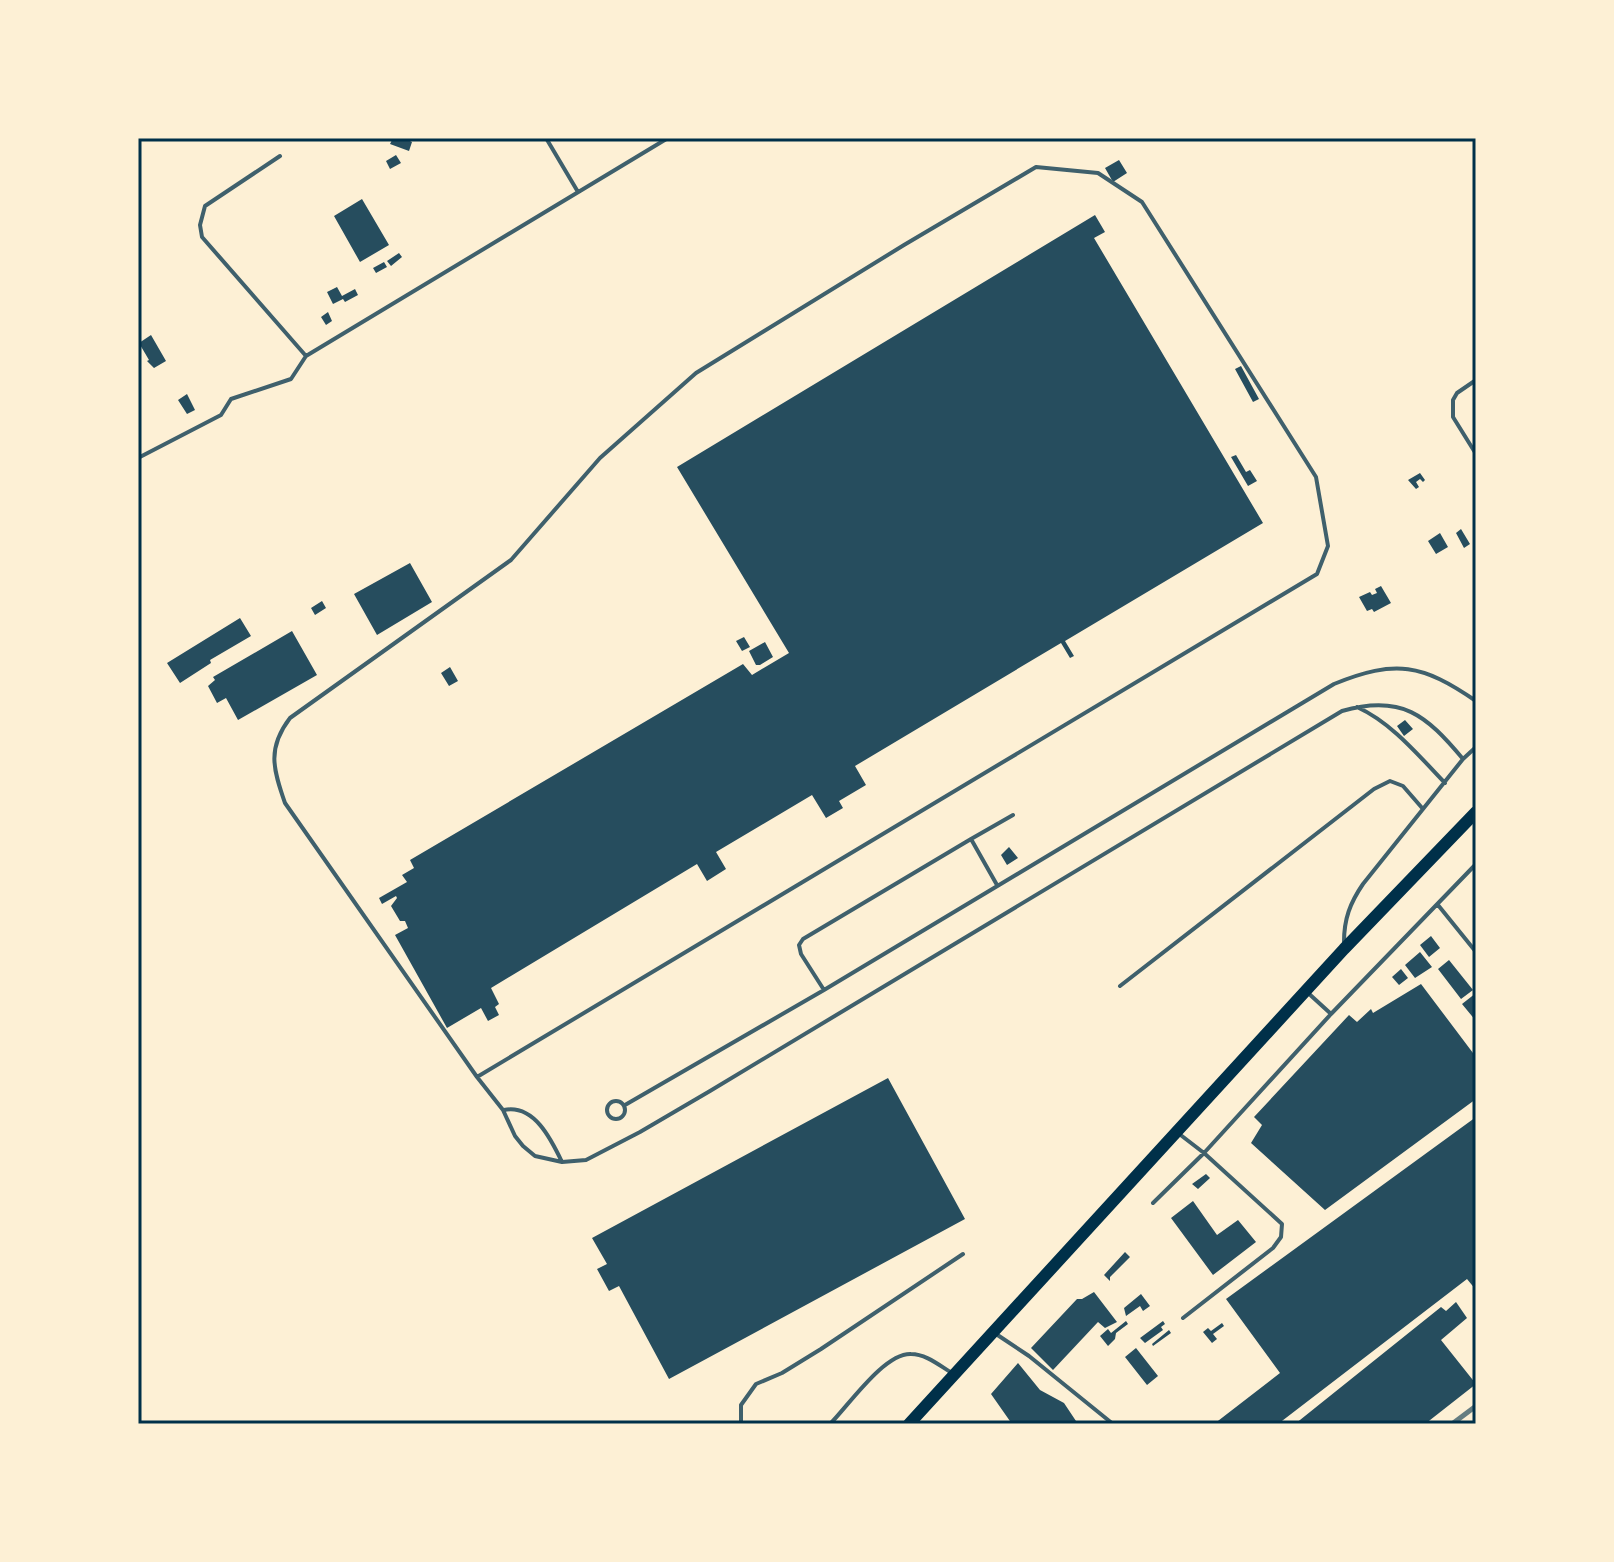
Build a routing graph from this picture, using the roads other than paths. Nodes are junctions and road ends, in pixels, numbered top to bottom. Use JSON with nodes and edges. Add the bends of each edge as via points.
{"nodes":[{"id":1,"x":546,"y":138,"type":"edge"},
{"id":2,"x":668,"y":138,"type":"edge"},
{"id":3,"x":280,"y":156,"type":"dead end"},
{"id":4,"x":578,"y":192,"type":"junction"},
{"id":5,"x":306,"y":356,"type":"junction"},
{"id":6,"x":1476,"y":380,"type":"edge"},
{"id":7,"x":1476,"y":454,"type":"edge"},
{"id":8,"x":138,"y":458,"type":"edge"},
{"id":9,"x":1476,"y":701,"type":"edge"},
{"id":10,"x":1356,"y":707,"type":"junction"},
{"id":11,"x":1476,"y":747,"type":"edge"},
{"id":12,"x":1463,"y":759,"type":"junction"},
{"id":13,"x":1445,"y":783,"type":"junction"},
{"id":14,"x":1423,"y":809,"type":"junction"},
{"id":15,"x":1476,"y":812,"type":"edge"},
{"id":16,"x":1013,"y":815,"type":"dead end"},
{"id":17,"x":971,"y":839,"type":"junction"},
{"id":18,"x":1476,"y":864,"type":"edge"},
{"id":19,"x":997,"y":885,"type":"junction"},
{"id":20,"x":1438,"y":905,"type":"junction"},
{"id":21,"x":1344,"y":949,"type":"junction"},
{"id":22,"x":1476,"y":952,"type":"edge"},
{"id":23,"x":1120,"y":986,"type":"dead end"},
{"id":24,"x":824,"y":990,"type":"junction"},
{"id":25,"x":1305,"y":991,"type":"junction"},
{"id":26,"x":1331,"y":1014,"type":"junction"},
{"id":27,"x":477,"y":1077,"type":"junction"},
{"id":28,"x":625,"y":1105,"type":"junction"},
{"id":29,"x":503,"y":1110,"type":"junction"},
{"id":30,"x":1177,"y":1133,"type":"junction"},
{"id":31,"x":1204,"y":1153,"type":"junction"},
{"id":32,"x":562,"y":1162,"type":"junction"},
{"id":33,"x":1153,"y":1203,"type":"dead end"},
{"id":34,"x":963,"y":1254,"type":"dead end"},
{"id":35,"x":1183,"y":1318,"type":"dead end"},
{"id":36,"x":994,"y":1333,"type":"junction"},
{"id":37,"x":954,"y":1375,"type":"junction"},
{"id":38,"x":741,"y":1424,"type":"edge"},
{"id":39,"x":830,"y":1424,"type":"edge"},
{"id":40,"x":909,"y":1424,"type":"edge"},
{"id":41,"x":1113,"y":1424,"type":"edge"}],
"edges":[{"from":1,"to":4,"type":"lane"},
{"from":2,"to":4,"type":"lane"},
{"from":3,"to":5,"type":"lane","via":[[205,206],[200,225],[202,237]]},
{"from":4,"to":5,"type":"lane"},
{"from":5,"to":8,"type":"lane","via":[[291,379],[231,399],[221,415]]},
{"from":6,"to":7,"type":"lane","via":[[1457,393],[1453,417]]},
{"from":9,"to":19,"type":"lane","via":[[1423,671],[1378,669],[1357,675],[1299,704]]},
{"from":10,"to":12,"type":"lane","via":[[1391,704],[1411,713],[1435,726]]},
{"from":10,"to":13,"type":"lane","via":[[1397,734]]},
{"from":10,"to":32,"type":"lane","via":[[1323,721],[640,1132],[586,1160]]},
{"from":11,"to":12,"type":"lane"},
{"from":12,"to":13,"type":"lane"},
{"from":13,"to":14,"type":"lane"},
{"from":14,"to":21,"type":"lane","via":[[1352,900]]},
{"from":14,"to":23,"type":"lane","via":[[1403,786],[1390,781],[1374,789]]},
{"from":15,"to":21,"type":"main road"},
{"from":16,"to":17,"type":"lane"},
{"from":17,"to":19,"type":"lane"},
{"from":17,"to":24,"type":"lane","via":[[803,939],[801,954]]},
{"from":18,"to":20,"type":"lane"},
{"from":19,"to":24,"type":"lane"},
{"from":20,"to":22,"type":"lane"},
{"from":20,"to":26,"type":"lane"},
{"from":21,"to":25,"type":"main road"},
{"from":24,"to":28,"type":"lane"},
{"from":25,"to":26,"type":"lane"},
{"from":25,"to":30,"type":"main road"},
{"from":26,"to":31,"type":"lane"},
{"from":27,"to":27,"type":"lane","via":[[1317,574],[1328,546],[1316,477],[1142,202],[1098,173],[1036,167],[696,373],[600,458],[511,560],[290,718],[276,736],[275,775],[285,803]]},
{"from":27,"to":29,"type":"lane"},
{"from":28,"to":28,"type":"lane","via":[[613,1101],[608,1114],[620,1118]]},
{"from":29,"to":32,"type":"lane","via":[[523,1146],[535,1156]]},
{"from":29,"to":32,"type":"lane","via":[[528,1114]]},
{"from":30,"to":31,"type":"lane"},
{"from":30,"to":36,"type":"main road"},
{"from":31,"to":33,"type":"lane"},
{"from":31,"to":35,"type":"lane","via":[[1282,1224],[1281,1237]]},
{"from":34,"to":38,"type":"lane","via":[[821,1349],[756,1384],[741,1405]]},
{"from":36,"to":37,"type":"main road"},
{"from":36,"to":41,"type":"lane"},
{"from":37,"to":39,"type":"lane","via":[[910,1353],[893,1359]]},
{"from":37,"to":40,"type":"main road"}]}
